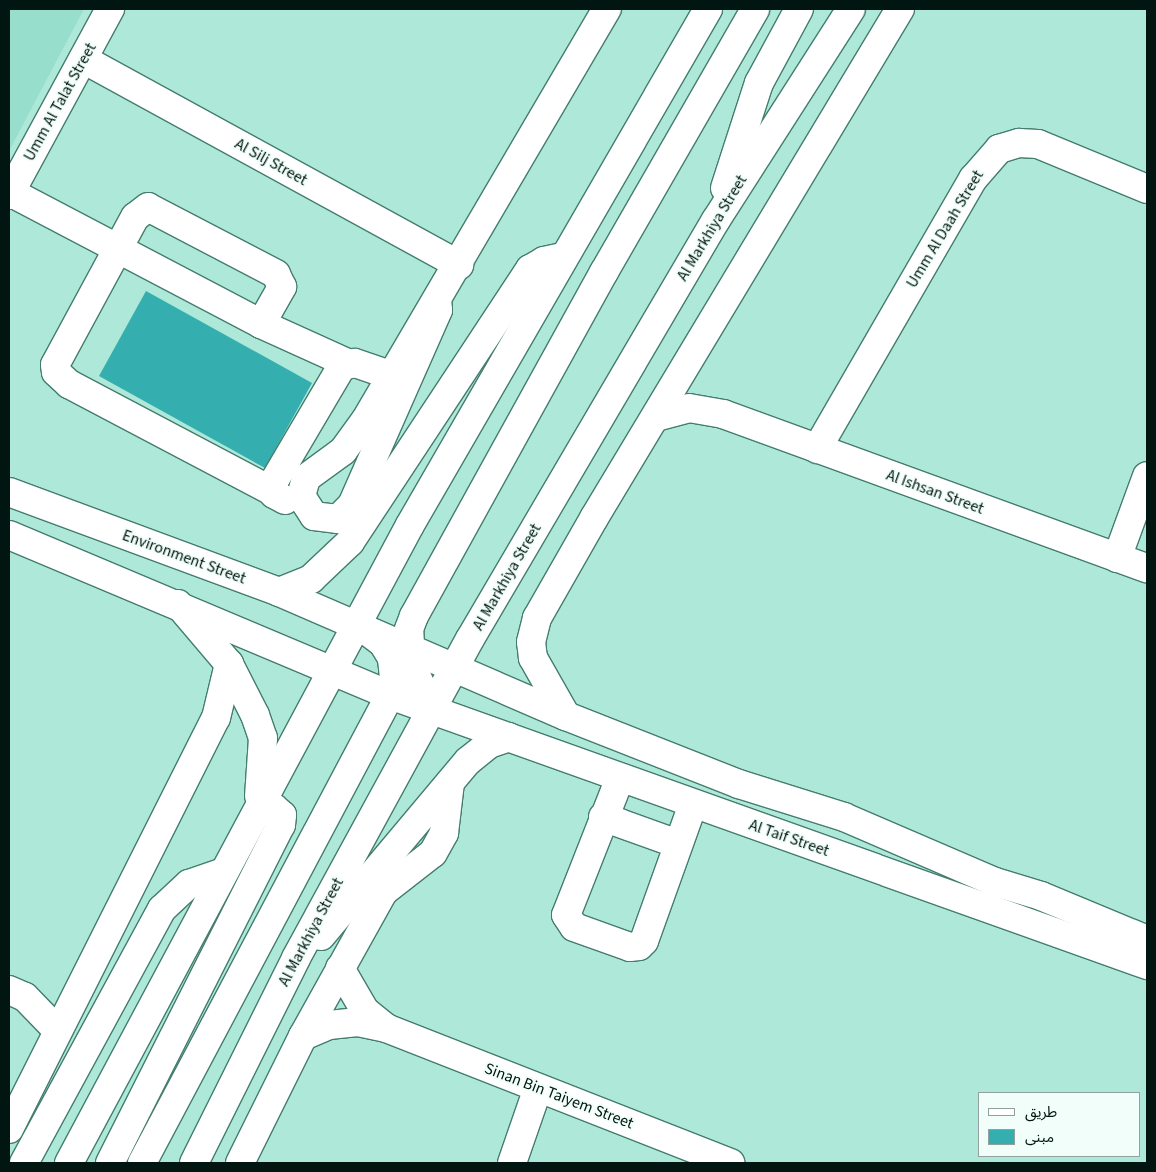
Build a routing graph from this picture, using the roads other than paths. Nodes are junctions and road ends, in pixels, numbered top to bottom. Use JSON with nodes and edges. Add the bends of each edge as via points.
{"nodes":[{"id":1,"x":110,"y":9,"type":"edge"},
{"id":2,"x":607,"y":9,"type":"edge"},
{"id":3,"x":708,"y":9,"type":"edge"},
{"id":4,"x":755,"y":9,"type":"edge"},
{"id":5,"x":799,"y":9,"type":"edge"},
{"id":6,"x":851,"y":9,"type":"edge"},
{"id":7,"x":900,"y":9,"type":"edge"},
{"id":8,"x":83,"y":59,"type":"junction"},
{"id":9,"x":1147,"y":188,"type":"edge"},
{"id":10,"x":9,"y":194,"type":"edge"},
{"id":11,"x":716,"y":220,"type":"junction"},
{"id":12,"x":118,"y":249,"type":"junction"},
{"id":13,"x":563,"y":257,"type":"junction"},
{"id":14,"x":459,"y":265,"type":"junction"},
{"id":15,"x":438,"y":300,"type":"junction"},
{"id":16,"x":261,"y":324,"type":"junction"},
{"id":17,"x":347,"y":363,"type":"junction"},
{"id":18,"x":686,"y":370,"type":"junction"},
{"id":19,"x":390,"y":375,"type":"junction"},
{"id":20,"x":722,"y":414,"type":"junction"},
{"id":21,"x":656,"y":417,"type":"junction"},
{"id":22,"x":817,"y":449,"type":"junction"},
{"id":23,"x":1147,"y":476,"type":"edge"},
{"id":24,"x":272,"y":491,"type":"junction"},
{"id":25,"x":9,"y":492,"type":"edge"},
{"id":26,"x":307,"y":510,"type":"junction"},
{"id":27,"x":9,"y":535,"type":"edge"},
{"id":28,"x":1118,"y":558,"type":"junction"},
{"id":29,"x":1147,"y":568,"type":"edge"},
{"id":30,"x":279,"y":592,"type":"junction"},
{"id":31,"x":178,"y":604,"type":"junction"},
{"id":32,"x":359,"y":625,"type":"junction"},
{"id":33,"x":408,"y":648,"type":"junction"},
{"id":34,"x":229,"y":664,"type":"junction"},
{"id":35,"x":454,"y":668,"type":"junction"},
{"id":36,"x":333,"y":671,"type":"junction"},
{"id":37,"x":390,"y":695,"type":"junction"},
{"id":38,"x":432,"y":710,"type":"junction"},
{"id":39,"x":566,"y":716,"type":"junction"},
{"id":40,"x":509,"y":737,"type":"junction"},
{"id":41,"x":620,"y":778,"type":"junction"},
{"id":42,"x":450,"y":783,"type":"junction"},
{"id":43,"x":693,"y":804,"type":"junction"},
{"id":44,"x":257,"y":813,"type":"junction"},
{"id":45,"x":603,"y":816,"type":"junction"},
{"id":46,"x":678,"y":844,"type":"junction"},
{"id":47,"x":223,"y":872,"type":"junction"},
{"id":48,"x":1145,"y":953,"type":"edge"},
{"id":49,"x":296,"y":958,"type":"junction"},
{"id":50,"x":340,"y":968,"type":"junction"},
{"id":51,"x":17,"y":994,"type":"edge"},
{"id":52,"x":76,"y":995,"type":"junction"},
{"id":53,"x":386,"y":1028,"type":"junction"},
{"id":54,"x":58,"y":1031,"type":"junction"},
{"id":55,"x":303,"y":1036,"type":"junction"},
{"id":56,"x":538,"y":1088,"type":"junction"},
{"id":57,"x":9,"y":1129,"type":"edge"},
{"id":58,"x":24,"y":1163,"type":"edge"},
{"id":59,"x":69,"y":1163,"type":"edge"},
{"id":60,"x":110,"y":1163,"type":"edge"},
{"id":61,"x":142,"y":1163,"type":"edge"},
{"id":62,"x":194,"y":1163,"type":"edge"},
{"id":63,"x":240,"y":1163,"type":"edge"},
{"id":64,"x":512,"y":1163,"type":"edge"},
{"id":65,"x":731,"y":1163,"type":"edge"}],
"edges":[{"from":1,"to":8,"type":"main road","name":"Umm Al Talat Street"},
{"from":2,"to":14,"type":"main road"},
{"from":3,"to":13,"type":"main road"},
{"from":4,"to":33,"type":"main road","via":[[418,607],[409,629]]},
{"from":5,"to":11,"type":"main road","via":[[759,83]]},
{"from":6,"to":11,"type":"main road","name":"Al Markhiya Street"},
{"from":7,"to":18,"type":"main road","via":[[767,228]]},
{"from":8,"to":10,"type":"main road","name":"Umm Al Talat Street"},
{"from":8,"to":14,"type":"main road","name":"Al Silj Street"},
{"from":9,"to":22,"type":"main road","name":"Umm Al Daah Street","via":[[1038,144],[1020,143],[999,149],[973,179]]},
{"from":10,"to":12,"type":"main road"},
{"from":11,"to":35,"type":"main road","name":"Al Markhiya Street"},
{"from":12,"to":16,"type":"main road"},
{"from":12,"to":16,"type":"main road","via":[[138,213],[143,208],[153,208],[276,274],[282,287]]},
{"from":12,"to":24,"type":"main road","via":[[58,358],[56,372],[69,384]]},
{"from":13,"to":30,"type":"main road","via":[[530,269],[350,542],[311,579]]},
{"from":13,"to":32,"type":"main road","via":[[410,525]]},
{"from":14,"to":15,"type":"main road"},
{"from":15,"to":19,"type":"main road","via":[[433,302]]},
{"from":15,"to":26,"type":"main road","via":[[438,310],[352,505],[344,516],[331,520],[314,516]]},
{"from":16,"to":17,"type":"main road"},
{"from":17,"to":19,"type":"main road"},
{"from":17,"to":24,"type":"main road","via":[[335,375]]},
{"from":18,"to":20,"type":"main road","name":"Al Ishsan Street","via":[[697,390]]},
{"from":18,"to":21,"type":"main road"},
{"from":19,"to":26,"type":"main road","via":[[353,438],[333,459],[306,478],[301,496]]},
{"from":20,"to":21,"type":"main road","name":"Al Ishsan Street","via":[[688,408]]},
{"from":20,"to":22,"type":"main road","name":"Al Ishsan Street"},
{"from":21,"to":39,"type":"main road","via":[[537,618],[531,642],[533,658]]},
{"from":22,"to":28,"type":"main road","name":"Al Ishsan Street"},
{"from":23,"to":28,"type":"main road"},
{"from":24,"to":26,"type":"main road"},
{"from":25,"to":30,"type":"main road","name":"Environment Street"},
{"from":27,"to":31,"type":"main road"},
{"from":28,"to":29,"type":"main road","name":"Al Ishsan Street"},
{"from":30,"to":32,"type":"main road","name":"Environment Street"},
{"from":31,"to":34,"type":"main road"},
{"from":31,"to":36,"type":"main road"},
{"from":32,"to":33,"type":"main road","name":"Al Taif Street"},
{"from":32,"to":36,"type":"main road"},
{"from":32,"to":37,"type":"main road","via":[[383,643],[392,658],[394,678]]},
{"from":33,"to":35,"type":"main road","name":"Al Taif Street"},
{"from":33,"to":38,"type":"main road","via":[[415,676]]},
{"from":34,"to":44,"type":"main road","via":[[263,738]]},
{"from":34,"to":52,"type":"main road","via":[[216,718]]},
{"from":35,"to":38,"type":"main road","name":"Al Markhiya Street"},
{"from":35,"to":39,"type":"main road","name":"Al Taif Street"},
{"from":36,"to":37,"type":"main road","name":"Al Taif Street"},
{"from":36,"to":44,"type":"main road"},
{"from":37,"to":38,"type":"main road","name":"Al Taif Street"},
{"from":37,"to":61,"type":"main road"},
{"from":38,"to":40,"type":"main road","name":"Al Taif Street"},
{"from":38,"to":49,"type":"main road","name":"Al Markhiya Street"},
{"from":39,"to":48,"type":"main road","name":"Al Taif Street","via":[[776,798],[844,817],[986,879],[1040,896]]},
{"from":40,"to":41,"type":"main road","name":"Al Taif Street"},
{"from":40,"to":42,"type":"main road","via":[[477,752]]},
{"from":41,"to":43,"type":"main road","name":"Al Taif Street"},
{"from":41,"to":45,"type":"main road"},
{"from":42,"to":49,"type":"main road","via":[[333,924]]},
{"from":42,"to":50,"type":"main road","via":[[444,833],[433,853],[383,892]]},
{"from":43,"to":46,"type":"main road"},
{"from":43,"to":48,"type":"main road","name":"Al Taif Street"},
{"from":44,"to":47,"type":"main road"},
{"from":44,"to":60,"type":"main road","via":[[269,808],[279,811],[281,825]]},
{"from":45,"to":46,"type":"main road"},
{"from":45,"to":46,"type":"main road","via":[[566,914],[574,927],[633,947],[642,944]]},
{"from":47,"to":58,"type":"main road","via":[[189,884],[162,909]]},
{"from":47,"to":59,"type":"main road"},
{"from":49,"to":62,"type":"main road","name":"Al Markhiya Street"},
{"from":50,"to":53,"type":"main road","name":"Sinan Bin Taiyem Street","via":[[365,1011]]},
{"from":50,"to":55,"type":"main road"},
{"from":51,"to":52,"type":"main road"},
{"from":51,"to":54,"type":"main road"},
{"from":52,"to":54,"type":"main road"},
{"from":53,"to":55,"type":"main road","name":"Sinan Bin Taiyem Street","via":[[358,1022],[330,1025]]},
{"from":53,"to":56,"type":"main road","name":"Sinan Bin Taiyem Street"},
{"from":54,"to":57,"type":"main road"},
{"from":55,"to":63,"type":"main road"},
{"from":56,"to":64,"type":"main road"},
{"from":56,"to":65,"type":"main road","name":"Sinan Bin Taiyem Street"}]}
